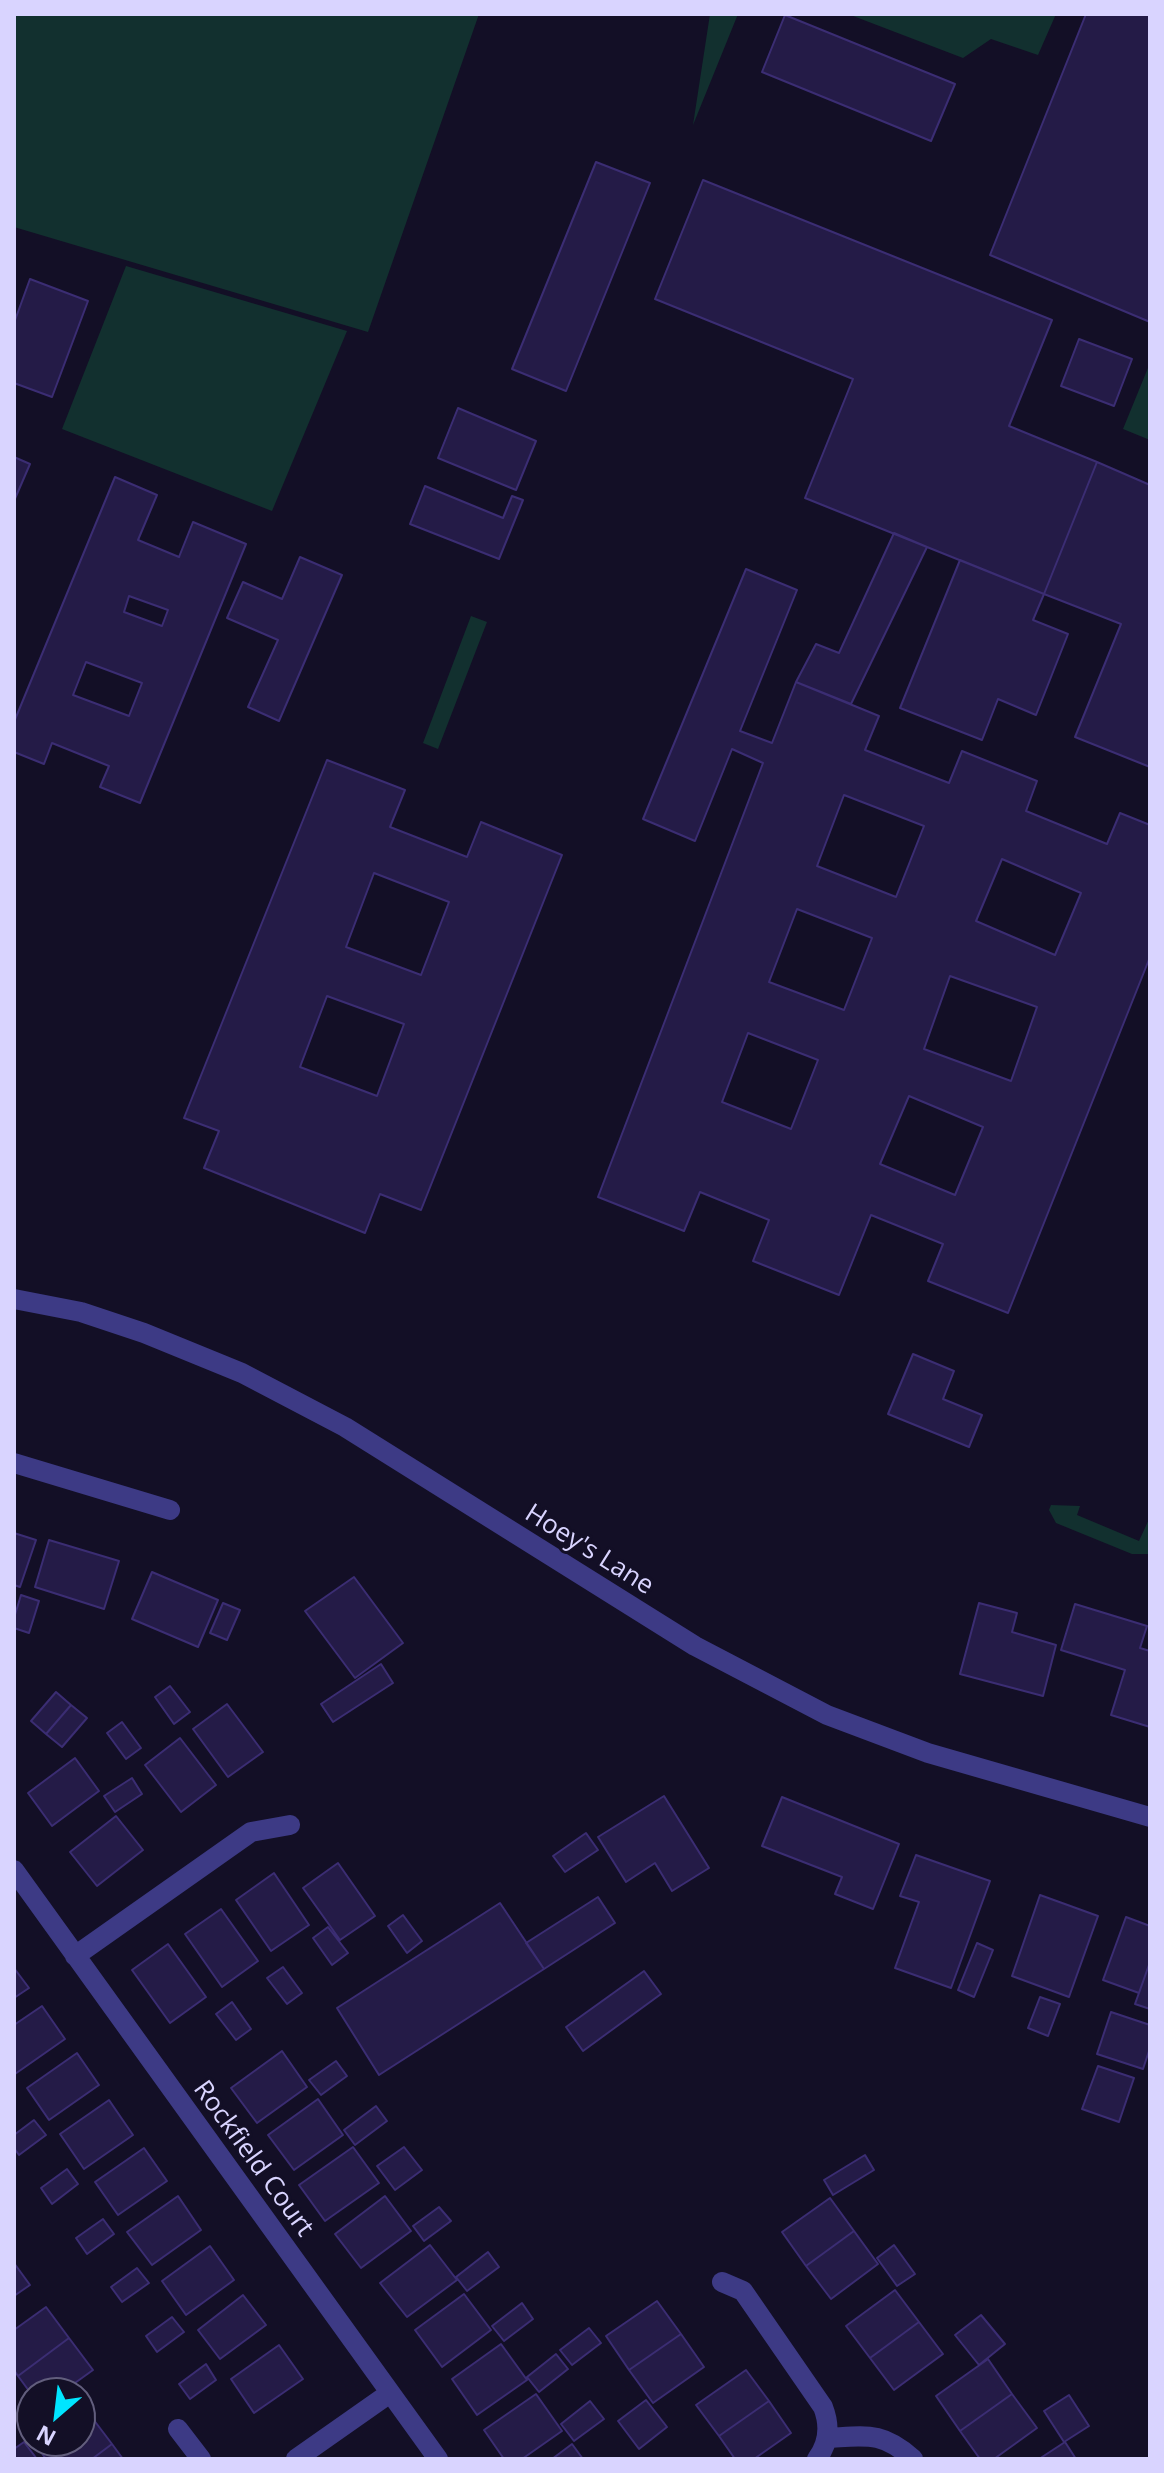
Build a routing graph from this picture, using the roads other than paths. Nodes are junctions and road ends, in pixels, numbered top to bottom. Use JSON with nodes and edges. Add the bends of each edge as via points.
{"nodes":[{"id":1,"x":14,"y":1299,"type":"edge"},
{"id":2,"x":14,"y":1463,"type":"edge"},
{"id":3,"x":170,"y":1510,"type":"dead end"},
{"id":4,"x":1150,"y":1817,"type":"edge"},
{"id":5,"x":290,"y":1825,"type":"dead end"},
{"id":6,"x":14,"y":1870,"type":"edge"},
{"id":7,"x":75,"y":1956,"type":"junction"},
{"id":8,"x":722,"y":2282,"type":"dead end"},
{"id":9,"x":390,"y":2393,"type":"junction"},
{"id":10,"x":178,"y":2429,"type":"dead end"},
{"id":11,"x":827,"y":2438,"type":"junction"},
{"id":12,"x":201,"y":2459,"type":"edge"},
{"id":13,"x":296,"y":2459,"type":"edge"},
{"id":14,"x":438,"y":2459,"type":"edge"},
{"id":15,"x":817,"y":2459,"type":"edge"},
{"id":16,"x":913,"y":2459,"type":"edge"}],
"edges":[{"from":1,"to":4,"type":"street","name":"Hoey's Lane","via":[[81,1312],[242,1373],[345,1427],[695,1646],[827,1715],[928,1753]]},
{"from":2,"to":3,"type":"street"},
{"from":5,"to":7,"type":"street","via":[[251,1832]]},
{"from":6,"to":7,"type":"street","name":"Rockfield Court"},
{"from":7,"to":9,"type":"street","name":"Rockfield Court"},
{"from":8,"to":11,"type":"street","via":[[743,2291],[791,2358],[823,2407]]},
{"from":9,"to":13,"type":"street"},
{"from":9,"to":14,"type":"street","name":"Rockfield Court"},
{"from":10,"to":12,"type":"street"},
{"from":11,"to":15,"type":"street"},
{"from":11,"to":16,"type":"street","via":[[867,2436],[895,2442]]}]}
